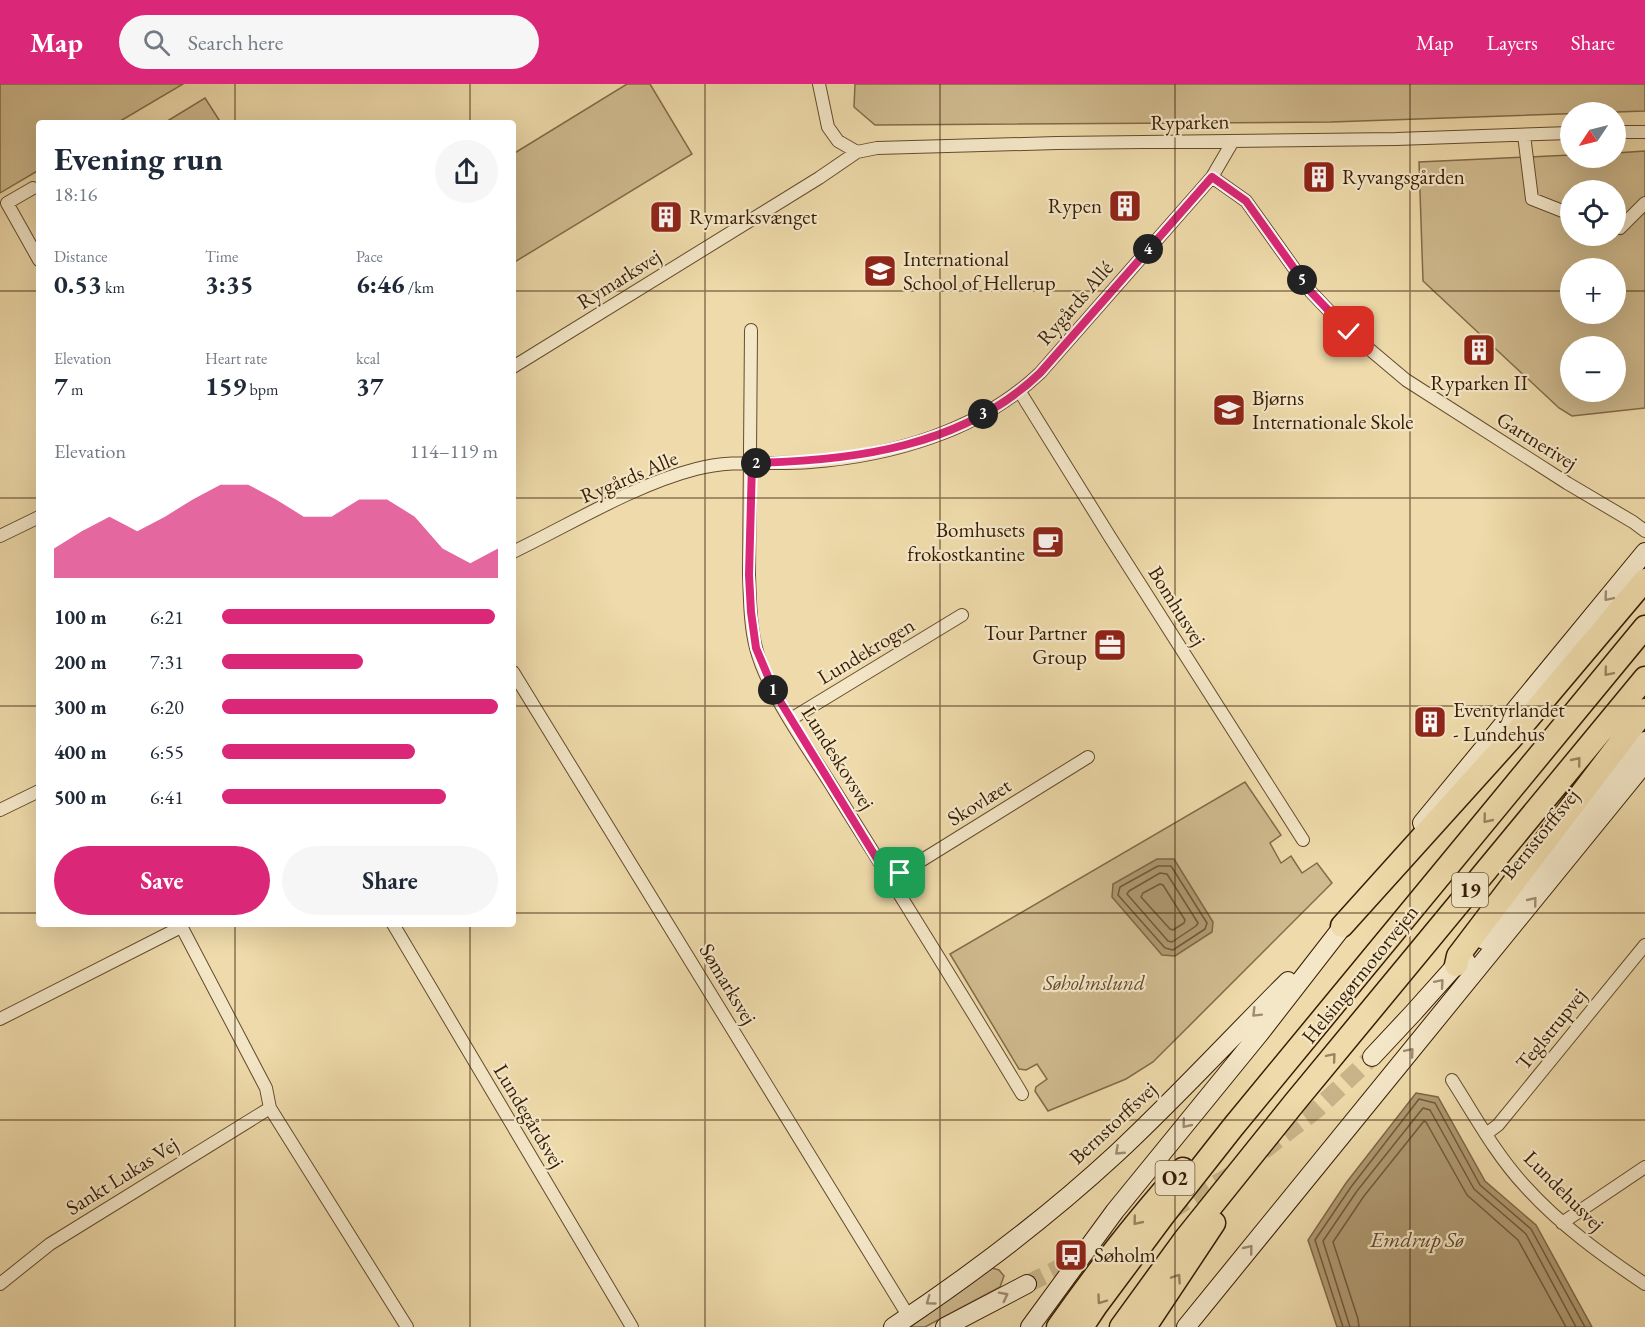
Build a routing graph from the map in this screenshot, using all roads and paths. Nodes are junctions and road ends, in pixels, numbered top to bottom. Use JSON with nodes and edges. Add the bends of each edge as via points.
{"nodes":[{"id":1,"x":819,"y":84,"type":"edge"},
{"id":2,"x":1626,"y":132,"type":"edge"},
{"id":3,"x":1645,"y":132,"type":"edge"},
{"id":4,"x":1560,"y":134,"type":"edge"},
{"id":5,"x":1524,"y":135,"type":"junction"},
{"id":6,"x":1233,"y":141,"type":"junction"},
{"id":7,"x":857,"y":152,"type":"junction"},
{"id":8,"x":1212,"y":177,"type":"junction"},
{"id":9,"x":33,"y":188,"type":"dead end"},
{"id":10,"x":1560,"y":210,"type":"edge"},
{"id":11,"x":1643,"y":210,"type":"edge"},
{"id":12,"x":1626,"y":223,"type":"edge"},
{"id":13,"x":36,"y":254,"type":"edge"},
{"id":14,"x":751,"y":330,"type":"dead end"},
{"id":15,"x":516,"y":365,"type":"edge"},
{"id":16,"x":1020,"y":392,"type":"junction"},
{"id":17,"x":909,"y":444,"type":"joint"},
{"id":18,"x":752,"y":463,"type":"junction"},
{"id":19,"x":36,"y":519,"type":"edge"},
{"id":20,"x":1645,"y":531,"type":"edge"},
{"id":21,"x":0,"y":536,"type":"edge"},
{"id":22,"x":516,"y":551,"type":"edge"},
{"id":23,"x":1645,"y":552,"type":"edge"},
{"id":24,"x":1645,"y":580,"type":"edge"},
{"id":25,"x":962,"y":615,"type":"dead end"},
{"id":26,"x":1645,"y":627,"type":"edge"},
{"id":27,"x":516,"y":677,"type":"edge"},
{"id":28,"x":1645,"y":678,"type":"edge"},
{"id":29,"x":1645,"y":710,"type":"edge"},
{"id":30,"x":790,"y":719,"type":"junction"},
{"id":31,"x":1645,"y":741,"type":"edge"},
{"id":32,"x":1088,"y":757,"type":"dead end"},
{"id":33,"x":1645,"y":763,"type":"edge"},
{"id":34,"x":36,"y":792,"type":"edge"},
{"id":35,"x":0,"y":810,"type":"edge"},
{"id":36,"x":1303,"y":840,"type":"dead end"},
{"id":37,"x":890,"y":880,"type":"junction"},
{"id":38,"x":1342,"y":926,"type":"junction"},
{"id":39,"x":177,"y":927,"type":"edge"},
{"id":40,"x":182,"y":927,"type":"edge"},
{"id":41,"x":395,"y":927,"type":"edge"},
{"id":42,"x":1645,"y":945,"type":"edge"},
{"id":43,"x":1456,"y":965,"type":"junction"},
{"id":44,"x":0,"y":1019,"type":"edge"},
{"id":45,"x":1306,"y":1040,"type":"junction"},
{"id":46,"x":1372,"y":1057,"type":"tunnel mouth"},
{"id":47,"x":1452,"y":1080,"type":"dead end"},
{"id":48,"x":1022,"y":1094,"type":"dead end"},
{"id":49,"x":1295,"y":1102,"type":"junction"},
{"id":50,"x":270,"y":1108,"type":"junction"},
{"id":51,"x":1486,"y":1134,"type":"junction"},
{"id":52,"x":1645,"y":1167,"type":"edge"},
{"id":53,"x":1562,"y":1223,"type":"junction"},
{"id":54,"x":0,"y":1284,"type":"edge"},
{"id":55,"x":1027,"y":1284,"type":"tunnel mouth"},
{"id":56,"x":1645,"y":1284,"type":"edge"},
{"id":57,"x":909,"y":1317,"type":"junction"},
{"id":58,"x":407,"y":1327,"type":"edge"},
{"id":59,"x":632,"y":1327,"type":"edge"},
{"id":60,"x":893,"y":1327,"type":"edge"},
{"id":61,"x":945,"y":1327,"type":"edge"},
{"id":62,"x":1030,"y":1327,"type":"edge"},
{"id":63,"x":1058,"y":1327,"type":"edge"},
{"id":64,"x":1082,"y":1327,"type":"edge"},
{"id":65,"x":1122,"y":1327,"type":"edge"},
{"id":66,"x":1145,"y":1327,"type":"edge"},
{"id":67,"x":1185,"y":1327,"type":"edge"}],
"edges":[{"from":1,"to":7,"type":"street","via":[[828,127],[838,141]]},
{"from":2,"to":3,"type":"street"},
{"from":4,"to":5,"type":"street","name":"Ryparken"},
{"from":5,"to":6,"type":"street","name":"Ryparken"},
{"from":5,"to":10,"type":"street","via":[[1532,200]]},
{"from":6,"to":7,"type":"street","name":"Ryparken","via":[[877,148]]},
{"from":6,"to":8,"type":"street","name":"Rygårds Allé"},
{"from":7,"to":15,"type":"street","name":"Rymarksvej"},
{"from":8,"to":16,"type":"street","name":"Rygårds Allé"},
{"from":8,"to":20,"type":"street","name":"Gartnerivej","via":[[1246,201],[1311,292],[1349,332],[1406,380]]},
{"from":9,"to":13,"type":"street","via":[[8,203]]},
{"from":11,"to":12,"type":"street"},
{"from":14,"to":18,"type":"street","name":"Lundeskovsvej"},
{"from":16,"to":17,"type":"street","name":"Rygårds Allé","via":[[959,426]]},
{"from":16,"to":36,"type":"street","name":"Bomhusvej"},
{"from":17,"to":18,"type":"street","name":"Rygårds Alle","via":[[809,462]]},
{"from":18,"to":22,"type":"street","name":"Rygårds Alle","via":[[715,465],[650,484]]},
{"from":18,"to":30,"type":"street","name":"Lundeskovsvej","via":[[749,575],[756,648]]},
{"from":19,"to":21,"type":"street"},
{"from":23,"to":38,"type":"street","one_way":true,"via":[[1443,796]]},
{"from":24,"to":38,"type":"highway","via":[[1509,741]]},
{"from":25,"to":30,"type":"street","name":"Lundekrogen"},
{"from":26,"to":45,"type":"highway","name":"Helsingørmotorvejen","number":"19","one_way":true},
{"from":27,"to":57,"type":"street","name":"Sømarksvej"},
{"from":49,"to":28,"type":"highway","name":"Helsingørmotorvejen","number":"19","one_way":true},
{"from":29,"to":43,"type":"highway","via":[[1458,956]]},
{"from":30,"to":37,"type":"street","name":"Lundeskovsvej"},
{"from":31,"to":43,"type":"street","name":"Bernstorffsvej","via":[[1465,963]]},
{"from":32,"to":37,"type":"street","name":"Skovlæet"},
{"from":67,"to":33,"type":"street","one_way":true},
{"from":34,"to":35,"type":"street"},
{"from":37,"to":48,"type":"street","name":"Lundeskovsvej"},
{"from":38,"to":57,"type":"street","name":"Bernstorffsvej","one_way":true,"via":[[1115,1155],[1017,1237]]},
{"from":38,"to":62,"type":"street","one_way":true,"via":[[1115,1211]]},
{"from":39,"to":44,"type":"street"},
{"from":40,"to":50,"type":"street","via":[[266,1088]]},
{"from":41,"to":59,"type":"street","name":"Lundegårdsvej"},
{"from":42,"to":51,"type":"street","name":"Teglstrupvej"},
{"from":46,"to":43,"type":"street","name":"Bernstorffsvej","one_way":true},
{"from":45,"to":63,"type":"highway","number":"O2","one_way":true,"via":[[1148,1207]]},
{"from":45,"to":64,"type":"highway","name":"Helsingørmotorvejen","number":"19","one_way":true,"via":[[1163,1216]]},
{"from":47,"to":51,"type":"street","name":"Lundehusvej"},
{"from":49,"to":65,"type":"highway","name":"Helsingørmotorvejen","number":"19","via":[[1185,1239]]},
{"from":66,"to":49,"type":"highway","one_way":true},
{"from":50,"to":54,"type":"street","name":"Sankt Lukas Vej","via":[[50,1244]]},
{"from":50,"to":58,"type":"street"},
{"from":51,"to":53,"type":"street","name":"Lundehusvej","via":[[1524,1185]]},
{"from":52,"to":53,"type":"street"},
{"from":53,"to":56,"type":"street","name":"Lundehusvej"},
{"from":61,"to":55,"type":"street","one_way":true},
{"from":57,"to":60,"type":"street","name":"Bernstorffsvej"}]}
